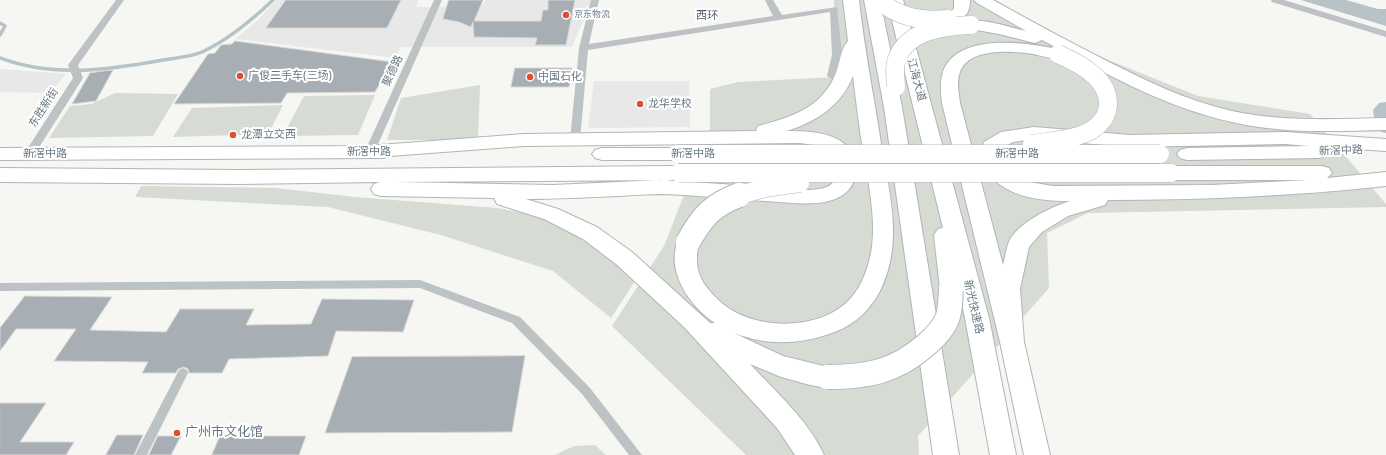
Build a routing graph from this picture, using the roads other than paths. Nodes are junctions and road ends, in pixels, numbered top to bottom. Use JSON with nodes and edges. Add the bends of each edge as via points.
{"nodes":[{"id":1,"x":120,"y":0,"type":"edge"},
{"id":2,"x":438,"y":0,"type":"edge"},
{"id":3,"x":595,"y":0,"type":"edge"},
{"id":4,"x":769,"y":0,"type":"edge"},
{"id":5,"x":851,"y":0,"type":"edge"},
{"id":6,"x":962,"y":0,"type":"edge"},
{"id":7,"x":982,"y":0,"type":"edge"},
{"id":8,"x":1275,"y":0,"type":"edge"},
{"id":9,"x":884,"y":1,"type":"edge"},
{"id":10,"x":834,"y":5,"type":"edge"},
{"id":11,"x":779,"y":18,"type":"junction"},
{"id":12,"x":1386,"y":34,"type":"edge"},
{"id":13,"x":855,"y":37,"type":"junction"},
{"id":14,"x":584,"y":48,"type":"junction"},
{"id":15,"x":1093,"y":60,"type":"junction"},
{"id":16,"x":832,"y":76,"type":"dead end"},
{"id":17,"x":1386,"y":124,"type":"edge"},
{"id":18,"x":650,"y":139,"type":"junction"},
{"id":19,"x":575,"y":140,"type":"junction"},
{"id":20,"x":1386,"y":145,"type":"edge"},
{"id":21,"x":1386,"y":149,"type":"edge"},
{"id":22,"x":370,"y":151,"type":"junction"},
{"id":23,"x":0,"y":154,"type":"edge"},
{"id":24,"x":29,"y":154,"type":"junction"},
{"id":25,"x":917,"y":161,"type":"junction"},
{"id":26,"x":678,"y":164,"type":"junction"},
{"id":27,"x":1386,"y":172,"type":"edge"},
{"id":28,"x":0,"y":175,"type":"edge"},
{"id":29,"x":239,"y":177,"type":"junction"},
{"id":30,"x":1386,"y":179,"type":"edge"},
{"id":31,"x":382,"y":189,"type":"junction"},
{"id":32,"x":1140,"y":193,"type":"junction"},
{"id":33,"x":0,"y":287,"type":"edge"},
{"id":34,"x":692,"y":320,"type":"junction"},
{"id":35,"x":1012,"y":342,"type":"junction"},
{"id":36,"x":183,"y":373,"type":"dead end"},
{"id":37,"x":141,"y":455,"type":"edge"},
{"id":38,"x":636,"y":455,"type":"edge"},
{"id":39,"x":811,"y":455,"type":"edge"},
{"id":40,"x":946,"y":455,"type":"edge"},
{"id":41,"x":1003,"y":455,"type":"edge"},
{"id":42,"x":1037,"y":455,"type":"edge"}],
"edges":[{"from":1,"to":24,"type":"street","name":"东胜新街","via":[[73,65],[78,78]]},
{"from":2,"to":22,"type":"street","name":"聚德路"},
{"from":3,"to":14,"type":"street"},
{"from":4,"to":11,"type":"street"},
{"from":5,"to":13,"type":"highway"},
{"from":6,"to":9,"type":"highway","bridge":true,"via":[[962,9],[957,15],[933,21],[898,14]]},
{"from":7,"to":15,"type":"highway"},
{"from":8,"to":12,"type":"street"},
{"from":9,"to":25,"type":"highway","name":"江海大道"},
{"from":9,"to":25,"type":"highway","via":[[893,107]]},
{"from":10,"to":11,"type":"street"},
{"from":10,"to":16,"type":"street","via":[[837,55]]},
{"from":11,"to":14,"type":"street"},
{"from":13,"to":18,"type":"highway","via":[[850,65],[838,90],[810,114],[779,128]]},
{"from":13,"to":25,"type":"highway","bridge":true,"via":[[881,202],[883,232],[880,260],[872,286],[863,301],[847,316],[824,327],[795,333],[767,332],[743,327],[722,317],[706,304],[692,285],[686,263],[688,242],[697,225],[710,210],[726,200],[777,186],[797,183]]},
{"from":14,"to":19,"type":"street"},
{"from":15,"to":17,"type":"highway","via":[[1166,96],[1193,106],[1249,120],[1286,124]]},
{"from":15,"to":25,"type":"highway","bridge":true,"via":[[1031,36],[971,25],[948,26],[918,36],[905,46],[897,57],[896,70],[896,87]]},
{"from":18,"to":19,"type":"highway"},
{"from":18,"to":31,"type":"highway","via":[[819,139],[835,146],[844,154],[848,164],[848,176],[833,192],[811,197],[661,187],[553,192]]},
{"from":19,"to":22,"type":"highway","via":[[463,144]]},
{"from":20,"to":32,"type":"highway","via":[[1285,138],[1130,141],[1034,133],[1008,136],[992,146],[987,160],[999,176],[1020,188],[1046,193]]},
{"from":21,"to":25,"type":"highway","name":"新滘中路","bridge":true},
{"from":22,"to":24,"type":"highway","name":"新滘中路"},
{"from":22,"to":26,"type":"highway","name":"新滘中路","via":[[515,154]]},
{"from":23,"to":24,"type":"highway","name":"新滘中路"},
{"from":25,"to":26,"type":"highway","name":"新滘中路","bridge":true},
{"from":25,"to":27,"type":"highway","name":"新滘中路","bridge":true,"via":[[1171,173]]},
{"from":25,"to":34,"type":"highway","bridge":true,"via":[[951,289],[950,308],[940,331],[904,362],[882,372],[855,378],[827,377],[789,370],[734,345]]},
{"from":25,"to":35,"type":"highway","bridge":true,"via":[[1032,144],[1076,136],[1093,129],[1102,121],[1107,112],[1108,95],[1093,73],[1075,61],[1038,48],[992,48],[974,52],[962,58],[954,67],[950,81],[951,103]]},
{"from":25,"to":40,"type":"highway"},
{"from":25,"to":41,"type":"highway","name":"新光快速路","via":[[977,318]]},
{"from":26,"to":29,"type":"highway","name":"新滘中路"},
{"from":28,"to":29,"type":"highway","name":"新滘中路"},
{"from":29,"to":31,"type":"highway"},
{"from":30,"to":32,"type":"highway","via":[[1337,185]]},
{"from":31,"to":34,"type":"highway","via":[[508,200],[551,214],[590,233]]},
{"from":32,"to":35,"type":"highway","via":[[1090,201],[1061,211],[1035,226],[1019,244],[1009,290]]},
{"from":33,"to":38,"type":"street","via":[[420,284],[516,320],[586,391]]},
{"from":34,"to":39,"type":"highway","via":[[786,420]]},
{"from":35,"to":42,"type":"highway"},
{"from":36,"to":37,"type":"street"}]}
